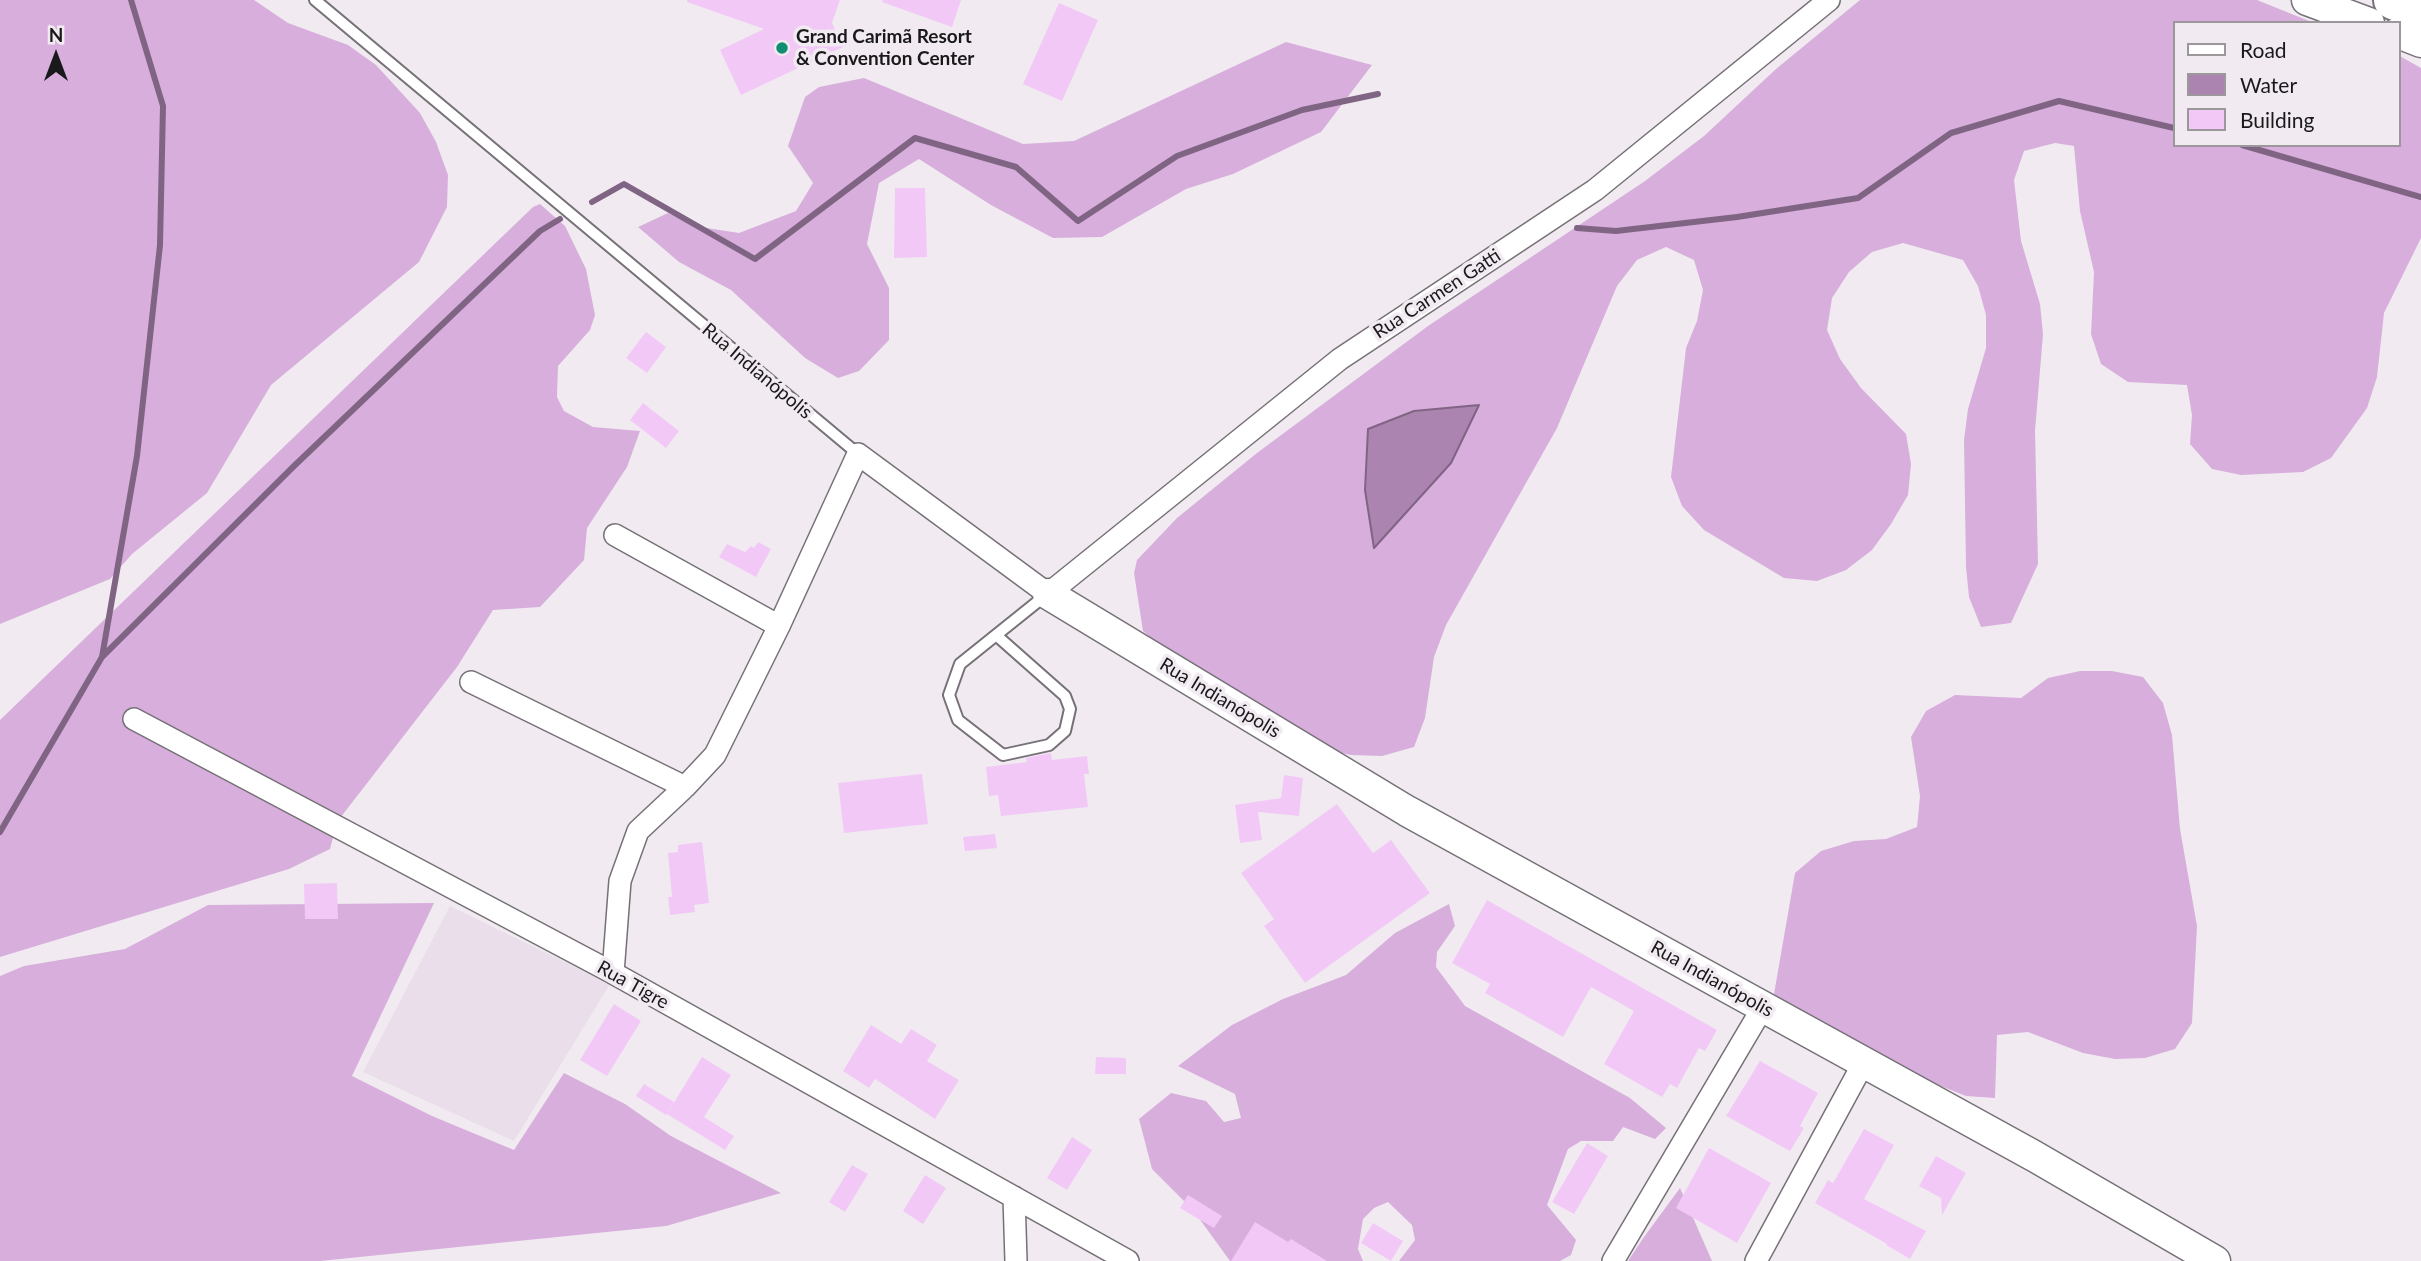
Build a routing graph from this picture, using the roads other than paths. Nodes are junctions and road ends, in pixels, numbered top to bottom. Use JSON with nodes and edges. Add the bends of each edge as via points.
{"nodes":[{"id":1,"x":315,"y":0,"type":"edge"},
{"id":2,"x":1829,"y":0,"type":"edge"},
{"id":3,"x":2307,"y":0,"type":"edge"},
{"id":4,"x":2393,"y":0,"type":"edge"},
{"id":5,"x":2421,"y":10,"type":"edge"},
{"id":6,"x":2364,"y":21,"type":"edge"},
{"id":7,"x":2400,"y":34,"type":"edge"},
{"id":8,"x":2421,"y":42,"type":"edge"},
{"id":9,"x":858,"y":454,"type":"junction"},
{"id":10,"x":615,"y":535,"type":"dead end"},
{"id":11,"x":1048,"y":594,"type":"junction"},
{"id":12,"x":779,"y":626,"type":"junction"},
{"id":13,"x":996,"y":635,"type":"junction"},
{"id":14,"x":471,"y":682,"type":"dead end"},
{"id":15,"x":134,"y":719,"type":"dead end"},
{"id":16,"x":685,"y":787,"type":"junction"},
{"id":17,"x":613,"y":973,"type":"junction"},
{"id":18,"x":1763,"y":1007,"type":"junction"},
{"id":19,"x":1864,"y":1062,"type":"junction"},
{"id":20,"x":1014,"y":1197,"type":"junction"},
{"id":21,"x":1016,"y":1261,"type":"edge"},
{"id":22,"x":1128,"y":1261,"type":"edge"},
{"id":23,"x":1613,"y":1261,"type":"edge"},
{"id":24,"x":1756,"y":1261,"type":"edge"},
{"id":25,"x":2214,"y":1261,"type":"edge"}],
"edges":[{"from":1,"to":9,"type":"lane","name":"Rua Indianópolis"},
{"from":2,"to":11,"type":"street","name":"Rua Carmen Gatti","via":[[1595,190],[1340,359]]},
{"from":3,"to":6,"type":"street"},
{"from":4,"to":5,"type":"highway"},
{"from":7,"to":8,"type":"street"},
{"from":9,"to":11,"type":"street","name":"Rua Indianópolis"},
{"from":9,"to":12,"type":"street"},
{"from":10,"to":12,"type":"street"},
{"from":11,"to":13,"type":"lane"},
{"from":11,"to":18,"type":"street","name":"Rua Indianópolis","via":[[1407,811]]},
{"from":12,"to":16,"type":"street","via":[[715,755]]},
{"from":13,"to":13,"type":"lane","via":[[1065,696],[1070,709],[1065,731],[1049,746],[1003,755],[958,720],[949,695],[960,664]]},
{"from":14,"to":16,"type":"street"},
{"from":15,"to":17,"type":"street","name":"Rua Tigre"},
{"from":16,"to":17,"type":"street","via":[[638,831],[620,881]]},
{"from":17,"to":20,"type":"street","name":"Rua Tigre"},
{"from":18,"to":19,"type":"street","name":"Rua Indianópolis"},
{"from":18,"to":23,"type":"street"},
{"from":19,"to":24,"type":"street"},
{"from":19,"to":25,"type":"street","name":"Rua Indianópolis"},
{"from":20,"to":21,"type":"street"},
{"from":20,"to":22,"type":"street","name":"Rua Tigre"}]}
